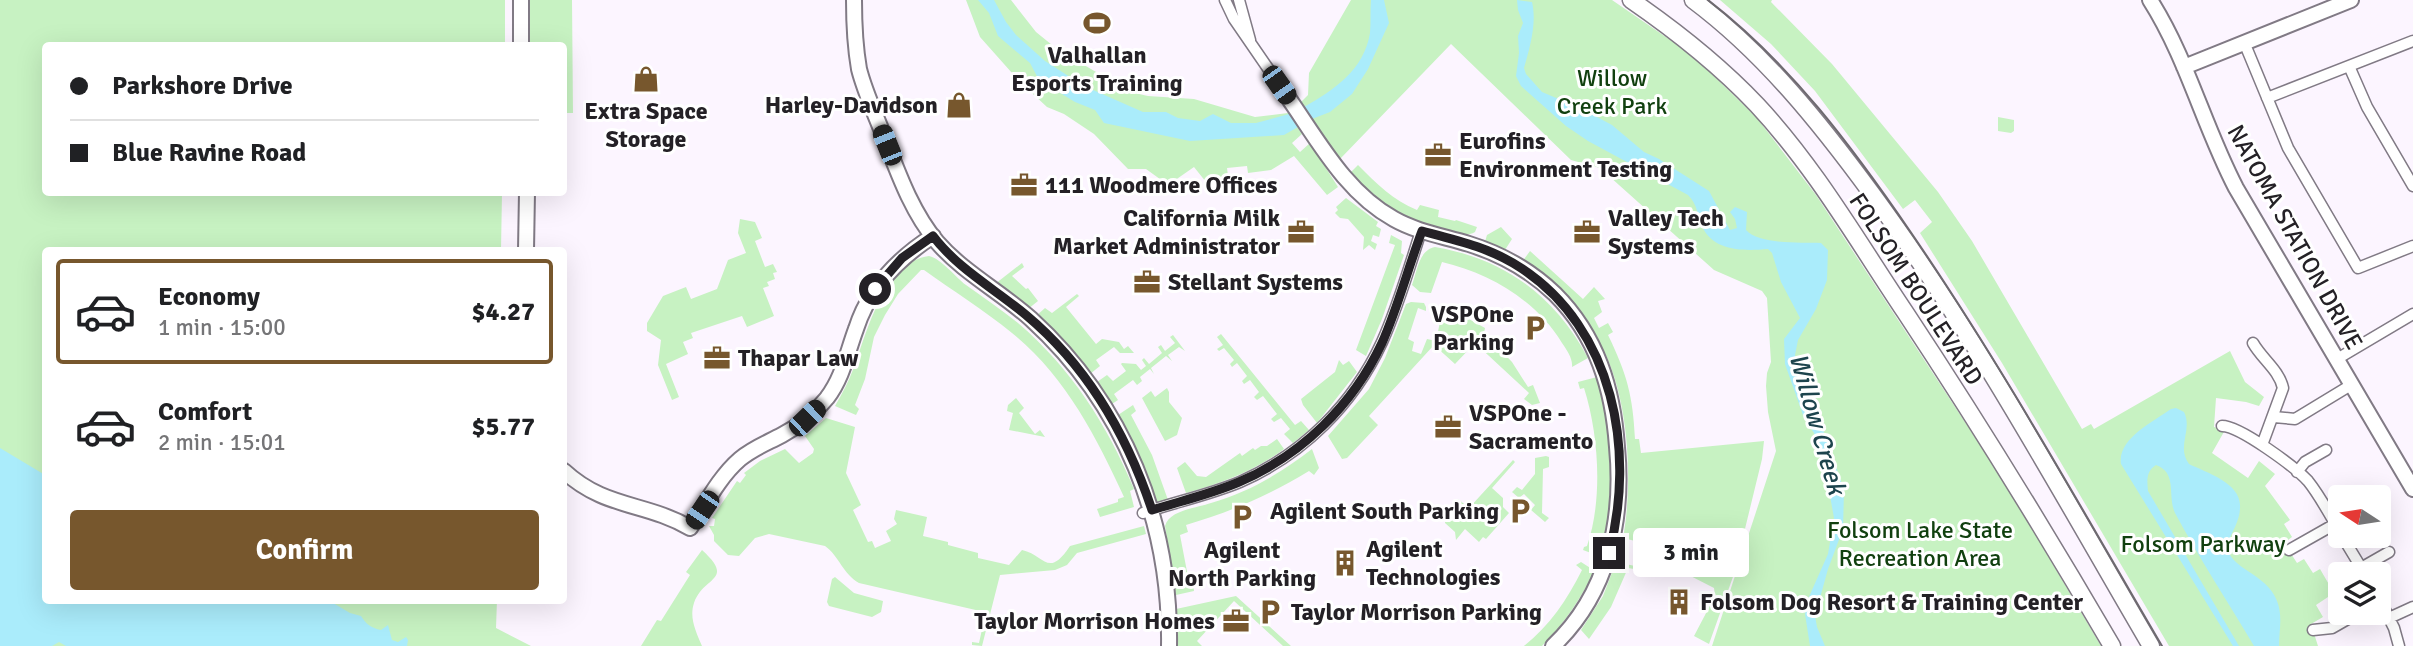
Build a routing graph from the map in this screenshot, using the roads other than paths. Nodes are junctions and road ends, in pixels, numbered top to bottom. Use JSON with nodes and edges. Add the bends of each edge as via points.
{"nodes":[{"id":1,"x":521,"y":0,"type":"edge"},
{"id":2,"x":854,"y":0,"type":"edge"},
{"id":3,"x":1225,"y":0,"type":"edge"},
{"id":4,"x":1239,"y":0,"type":"edge"},
{"id":5,"x":1630,"y":0,"type":"edge"},
{"id":6,"x":1693,"y":0,"type":"edge"},
{"id":7,"x":2150,"y":0,"type":"edge"},
{"id":8,"x":2351,"y":0,"type":"edge"},
{"id":9,"x":1250,"y":41,"type":"junction"},
{"id":10,"x":2413,"y":41,"type":"edge"},
{"id":11,"x":521,"y":42,"type":"edge"},
{"id":12,"x":2244,"y":42,"type":"junction"},
{"id":13,"x":2348,"y":66,"type":"junction"},
{"id":14,"x":2184,"y":67,"type":"junction"},
{"id":15,"x":1287,"y":96,"type":"joint"},
{"id":16,"x":2267,"y":98,"type":"junction"},
{"id":17,"x":2413,"y":186,"type":"edge"},
{"id":18,"x":527,"y":196,"type":"edge"},
{"id":19,"x":1422,"y":231,"type":"junction"},
{"id":20,"x":933,"y":236,"type":"junction"},
{"id":21,"x":2413,"y":246,"type":"edge"},
{"id":22,"x":526,"y":247,"type":"edge"},
{"id":23,"x":2412,"y":318,"type":"edge"},
{"id":24,"x":2253,"y":343,"type":"dead end"},
{"id":25,"x":2337,"y":359,"type":"junction"},
{"id":26,"x":2351,"y":385,"type":"junction"},
{"id":27,"x":2274,"y":417,"type":"junction"},
{"id":28,"x":2222,"y":426,"type":"dead end"},
{"id":29,"x":2262,"y":445,"type":"junction"},
{"id":30,"x":2326,"y":450,"type":"dead end"},
{"id":31,"x":2297,"y":472,"type":"junction"},
{"id":32,"x":567,"y":473,"type":"edge"},
{"id":33,"x":2413,"y":489,"type":"edge"},
{"id":34,"x":1147,"y":511,"type":"junction"},
{"id":35,"x":2328,"y":511,"type":"edge"},
{"id":36,"x":2328,"y":529,"type":"edge"},
{"id":37,"x":2289,"y":550,"type":"dead end"},
{"id":38,"x":2389,"y":552,"type":"dead end"},
{"id":39,"x":2375,"y":562,"type":"edge"},
{"id":40,"x":2413,"y":607,"type":"edge"},
{"id":41,"x":2391,"y":617,"type":"edge"},
{"id":42,"x":2391,"y":624,"type":"edge"},
{"id":43,"x":2337,"y":625,"type":"edge"},
{"id":44,"x":2313,"y":630,"type":"dead end"},
{"id":45,"x":1169,"y":646,"type":"edge"},
{"id":46,"x":1552,"y":646,"type":"edge"},
{"id":47,"x":2112,"y":646,"type":"edge"},
{"id":48,"x":2151,"y":646,"type":"edge"},
{"id":49,"x":2399,"y":646,"type":"edge"}],
"edges":[{"from":1,"to":11,"type":"street"},
{"from":2,"to":20,"type":"street","via":[[856,48],[865,88],[905,189]]},
{"from":3,"to":9,"type":"street"},
{"from":4,"to":9,"type":"street"},
{"from":5,"to":47,"type":"main road","name":"FOLSOM BOULEVARD","via":[[1690,42],[1729,77],[1808,168],[2026,499]]},
{"from":6,"to":48,"type":"main road","name":"FOLSOM BOULEVARD","via":[[1738,37],[1794,94],[1890,219],[1985,363]]},
{"from":7,"to":14,"type":"street","name":"NATOMA STATION DRIVE"},
{"from":8,"to":12,"type":"street"},
{"from":9,"to":15,"type":"street"},
{"from":10,"to":13,"type":"street"},
{"from":12,"to":14,"type":"street"},
{"from":12,"to":16,"type":"street"},
{"from":13,"to":16,"type":"street"},
{"from":13,"to":17,"type":"street"},
{"from":14,"to":25,"type":"street","name":"NATOMA STATION DRIVE","via":[[2231,179]]},
{"from":15,"to":19,"type":"street","via":[[1360,194],[1390,217]]},
{"from":16,"to":21,"type":"street","via":[[2288,148],[2358,268]]},
{"from":18,"to":22,"type":"street"},
{"from":19,"to":34,"type":"street","via":[[1375,357],[1324,425],[1255,475]]},
{"from":19,"to":46,"type":"street","via":[[1494,253],[1538,280],[1578,322],[1607,379],[1619,467],[1617,522],[1594,590]]},
{"from":20,"to":32,"type":"street","via":[[902,258],[875,289],[827,398],[796,427],[741,458],[690,528],[589,491]]},
{"from":20,"to":34,"type":"street","via":[[968,272],[1029,317],[1069,358],[1122,435],[1142,481]]},
{"from":23,"to":25,"type":"street"},
{"from":24,"to":27,"type":"street","via":[[2283,384]]},
{"from":25,"to":26,"type":"street","name":"NATOMA STATION DRIVE"},
{"from":26,"to":27,"type":"street","via":[[2295,419]]},
{"from":26,"to":33,"type":"street","name":"NATOMA STATION DRIVE"},
{"from":27,"to":29,"type":"street"},
{"from":28,"to":29,"type":"street"},
{"from":29,"to":31,"type":"street"},
{"from":30,"to":31,"type":"street","via":[[2305,461]]},
{"from":31,"to":35,"type":"street"},
{"from":34,"to":45,"type":"street","via":[[1165,571]]},
{"from":36,"to":37,"type":"street"},
{"from":38,"to":39,"type":"street"},
{"from":40,"to":41,"type":"street"},
{"from":42,"to":49,"type":"street"},
{"from":43,"to":44,"type":"street"}]}
